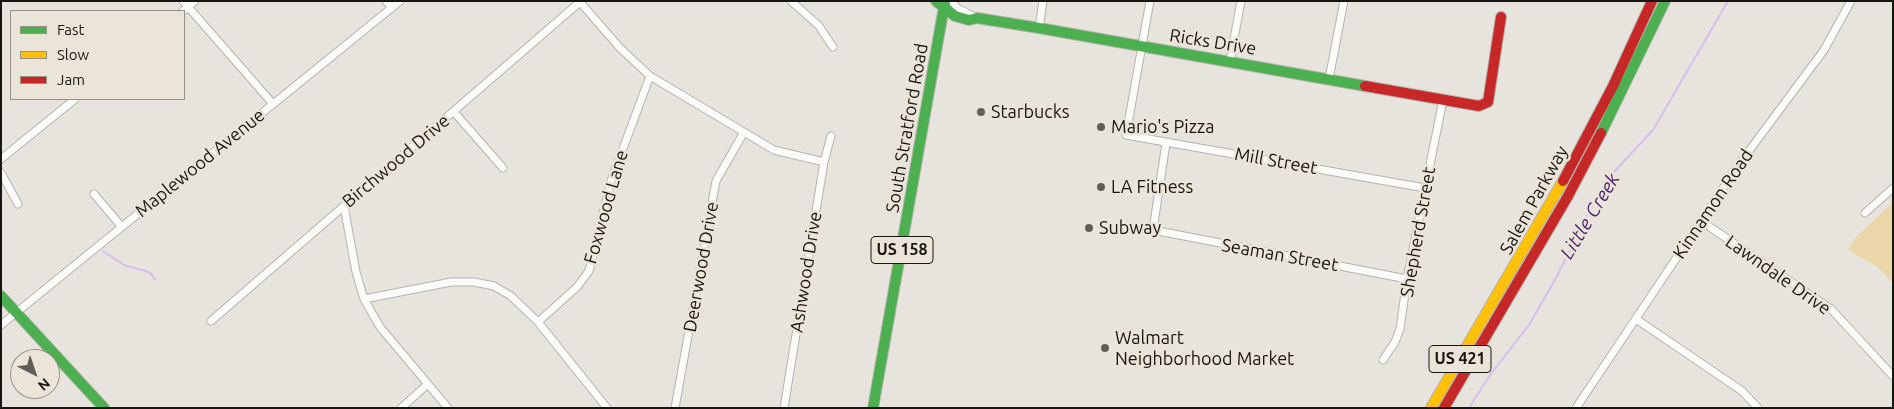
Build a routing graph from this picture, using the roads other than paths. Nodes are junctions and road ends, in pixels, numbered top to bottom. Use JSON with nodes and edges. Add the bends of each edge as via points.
{"nodes":[{"id":1,"x":195,"y":1,"type":"edge"},
{"id":2,"x":386,"y":1,"type":"edge"},
{"id":3,"x":400,"y":1,"type":"edge"},
{"id":4,"x":580,"y":1,"type":"edge"},
{"id":5,"x":791,"y":1,"type":"edge"},
{"id":6,"x":936,"y":1,"type":"edge"},
{"id":7,"x":952,"y":1,"type":"edge"},
{"id":8,"x":1043,"y":1,"type":"edge"},
{"id":9,"x":1150,"y":1,"type":"edge"},
{"id":10,"x":1241,"y":1,"type":"edge"},
{"id":11,"x":1344,"y":1,"type":"edge"},
{"id":12,"x":1652,"y":1,"type":"edge"},
{"id":13,"x":1665,"y":1,"type":"edge"},
{"id":14,"x":1851,"y":1,"type":"edge"},
{"id":15,"x":945,"y":6,"type":"edge"},
{"id":16,"x":184,"y":7,"type":"edge"},
{"id":17,"x":392,"y":8,"type":"junction"},
{"id":18,"x":1501,"y":17,"type":"dead end"},
{"id":19,"x":977,"y":18,"type":"junction"},
{"id":20,"x":1039,"y":28,"type":"junction"},
{"id":21,"x":1142,"y":46,"type":"junction"},
{"id":22,"x":833,"y":47,"type":"dead end"},
{"id":23,"x":1230,"y":61,"type":"junction"},
{"id":24,"x":650,"y":76,"type":"junction"},
{"id":25,"x":1329,"y":79,"type":"junction"},
{"id":26,"x":74,"y":100,"type":"edge"},
{"id":27,"x":1443,"y":100,"type":"junction"},
{"id":28,"x":273,"y":104,"type":"junction"},
{"id":29,"x":454,"y":112,"type":"junction"},
{"id":30,"x":744,"y":132,"type":"junction"},
{"id":31,"x":831,"y":136,"type":"dead end"},
{"id":32,"x":1166,"y":143,"type":"junction"},
{"id":33,"x":1,"y":159,"type":"edge"},
{"id":34,"x":824,"y":162,"type":"junction"},
{"id":35,"x":503,"y":168,"type":"dead end"},
{"id":36,"x":1,"y":173,"type":"edge"},
{"id":37,"x":1425,"y":188,"type":"junction"},
{"id":38,"x":1893,"y":188,"type":"edge"},
{"id":39,"x":94,"y":194,"type":"dead end"},
{"id":40,"x":18,"y":204,"type":"dead end"},
{"id":41,"x":344,"y":206,"type":"junction"},
{"id":42,"x":1865,"y":213,"type":"dead end"},
{"id":43,"x":1701,"y":221,"type":"junction"},
{"id":44,"x":121,"y":226,"type":"junction"},
{"id":45,"x":1407,"y":278,"type":"junction"},
{"id":46,"x":1,"y":296,"type":"edge"},
{"id":47,"x":364,"y":299,"type":"junction"},
{"id":48,"x":16,"y":313,"type":"junction"},
{"id":49,"x":1636,"y":319,"type":"junction"},
{"id":50,"x":211,"y":321,"type":"dead end"},
{"id":51,"x":538,"y":322,"type":"junction"},
{"id":52,"x":1,"y":325,"type":"edge"},
{"id":53,"x":1383,"y":360,"type":"dead end"},
{"id":54,"x":1893,"y":376,"type":"edge"},
{"id":55,"x":428,"y":384,"type":"junction"},
{"id":56,"x":104,"y":408,"type":"edge"},
{"id":57,"x":401,"y":408,"type":"edge"},
{"id":58,"x":448,"y":408,"type":"edge"},
{"id":59,"x":607,"y":408,"type":"edge"},
{"id":60,"x":675,"y":408,"type":"edge"},
{"id":61,"x":784,"y":408,"type":"edge"},
{"id":62,"x":873,"y":408,"type":"edge"},
{"id":63,"x":1431,"y":408,"type":"edge"},
{"id":64,"x":1444,"y":408,"type":"edge"},
{"id":65,"x":1576,"y":408,"type":"edge"},
{"id":66,"x":1758,"y":408,"type":"edge"}],
"edges":[{"from":1,"to":16,"type":"street"},
{"from":2,"to":17,"type":"street"},
{"from":3,"to":17,"type":"street","name":"Maplewood Avenue"},
{"from":4,"to":24,"type":"street","via":[[620,48]]},
{"from":4,"to":29,"type":"street","name":"Birchwood Drive"},
{"from":5,"to":22,"type":"street","via":[[819,26]]},
{"from":6,"to":15,"type":"main road"},
{"from":7,"to":19,"type":"street","name":"Ricks Drive","via":[[957,8]]},
{"from":8,"to":20,"type":"street"},
{"from":9,"to":21,"type":"street"},
{"from":10,"to":23,"type":"street"},
{"from":11,"to":25,"type":"street"},
{"from":12,"to":63,"type":"main road","name":"Salem Parkway","number":"US 421","via":[[1558,191]]},
{"from":13,"to":64,"type":"main road","name":"Salem Parkway","number":"US 421","via":[[1568,196]]},
{"from":14,"to":43,"type":"street","name":"Kinnamon Road","via":[[1824,50]]},
{"from":15,"to":19,"type":"main road","name":"Ricks Drive","via":[[955,16],[969,20]]},
{"from":15,"to":62,"type":"main road","name":"South Stratford Road","number":"US 158"},
{"from":16,"to":28,"type":"street"},
{"from":17,"to":28,"type":"street","name":"Maplewood Avenue"},
{"from":18,"to":27,"type":"main road","name":"Ricks Drive","via":[[1488,102],[1480,106]]},
{"from":19,"to":20,"type":"main road","name":"Ricks Drive"},
{"from":20,"to":21,"type":"main road","name":"Ricks Drive"},
{"from":21,"to":23,"type":"main road","name":"Ricks Drive"},
{"from":21,"to":32,"type":"street","name":"Mill Street","via":[[1126,135]]},
{"from":23,"to":25,"type":"main road","name":"Ricks Drive"},
{"from":24,"to":30,"type":"street"},
{"from":24,"to":51,"type":"street","name":"Foxwood Lane","via":[[611,181],[589,271],[577,287]]},
{"from":25,"to":27,"type":"main road","name":"Ricks Drive"},
{"from":26,"to":33,"type":"street"},
{"from":27,"to":37,"type":"street","name":"Shepherd Street"},
{"from":28,"to":44,"type":"street","name":"Maplewood Avenue"},
{"from":29,"to":35,"type":"street"},
{"from":29,"to":41,"type":"street","name":"Birchwood Drive"},
{"from":30,"to":34,"type":"street","via":[[774,150]]},
{"from":30,"to":60,"type":"street","name":"Deerwood Drive","via":[[716,181]]},
{"from":31,"to":34,"type":"street","name":"Ashwood Drive"},
{"from":32,"to":37,"type":"street","name":"Mill Street"},
{"from":32,"to":45,"type":"street","name":"Seaman Street","via":[[1153,230]]},
{"from":34,"to":61,"type":"street","name":"Ashwood Drive"},
{"from":36,"to":40,"type":"street"},
{"from":37,"to":45,"type":"street","name":"Shepherd Street"},
{"from":38,"to":42,"type":"street"},
{"from":39,"to":44,"type":"street"},
{"from":41,"to":47,"type":"street"},
{"from":41,"to":50,"type":"street","name":"Birchwood Drive"},
{"from":43,"to":49,"type":"street","name":"Kinnamon Road"},
{"from":43,"to":54,"type":"street","name":"Lawndale Drive","via":[[1830,309]]},
{"from":44,"to":48,"type":"street","name":"Maplewood Avenue"},
{"from":45,"to":53,"type":"street","name":"Shepherd Street","via":[[1400,329]]},
{"from":46,"to":48,"type":"main road"},
{"from":47,"to":51,"type":"street","via":[[451,282],[474,282],[494,286],[511,296]]},
{"from":47,"to":55,"type":"street","via":[[380,327]]},
{"from":48,"to":52,"type":"street","name":"Maplewood Avenue"},
{"from":48,"to":56,"type":"main road"},
{"from":49,"to":65,"type":"street","name":"Kinnamon Road"},
{"from":49,"to":66,"type":"street","via":[[1742,391]]},
{"from":51,"to":59,"type":"street"},
{"from":55,"to":57,"type":"street"},
{"from":55,"to":58,"type":"street"}]}
